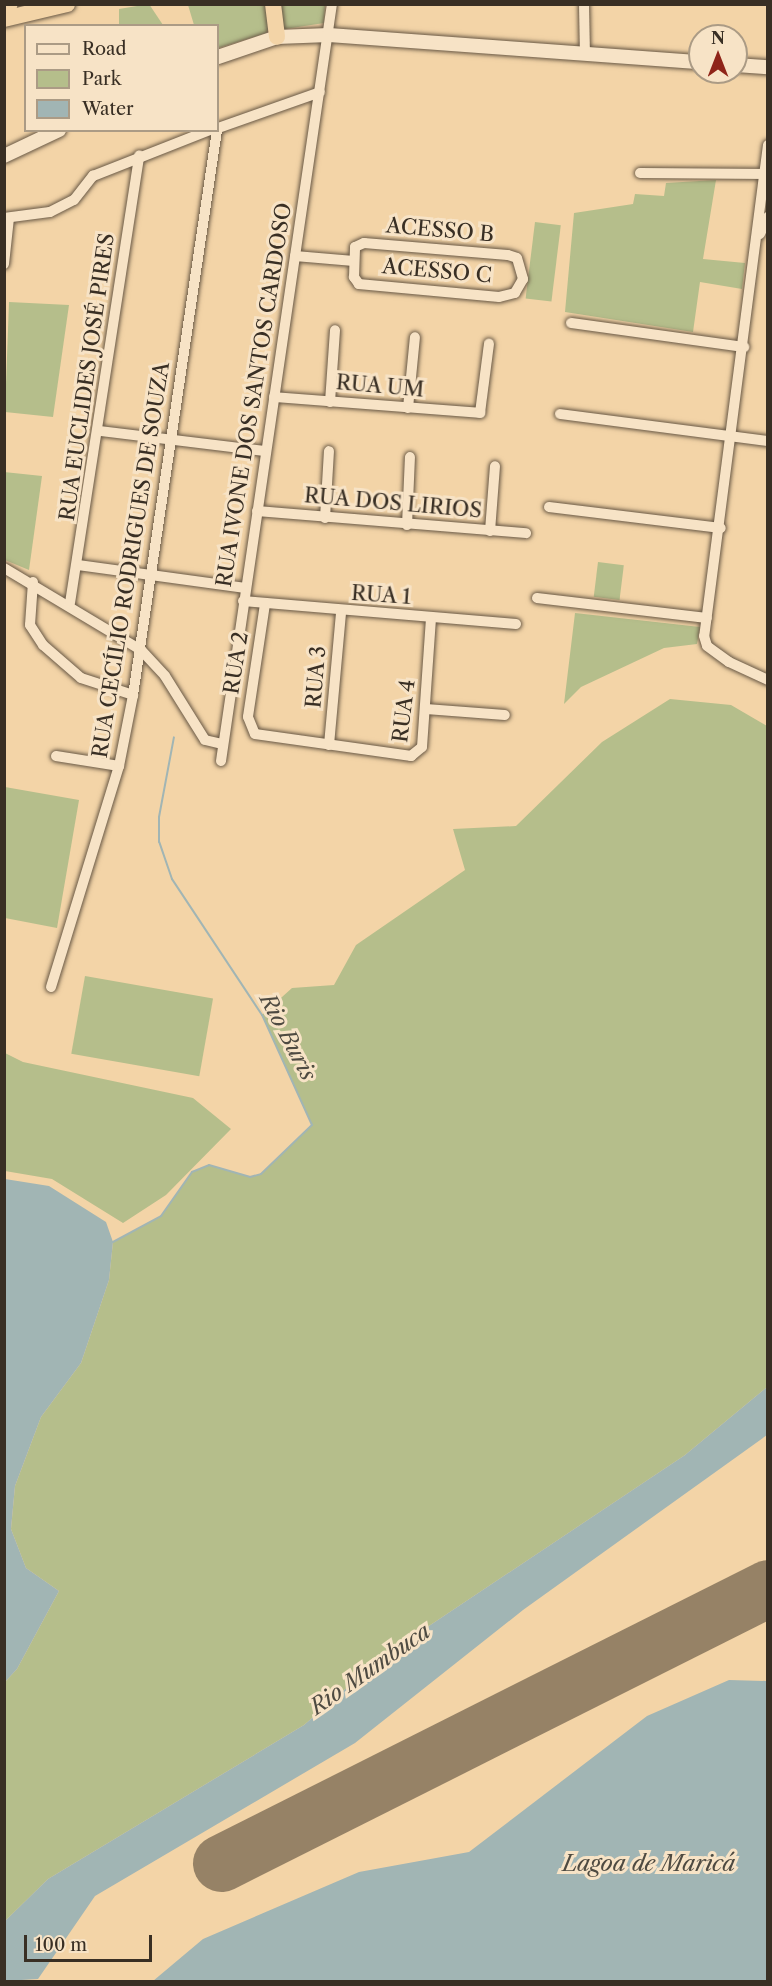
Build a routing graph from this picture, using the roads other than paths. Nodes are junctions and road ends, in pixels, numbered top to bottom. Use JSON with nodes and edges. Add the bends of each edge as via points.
{"nodes":[{"id":1,"x":10,"y":4,"type":"edge"},
{"id":2,"x":67,"y":4,"type":"edge"},
{"id":3,"x":273,"y":4,"type":"edge"},
{"id":4,"x":332,"y":4,"type":"edge"},
{"id":5,"x":584,"y":4,"type":"edge"},
{"id":6,"x":4,"y":6,"type":"edge"},
{"id":7,"x":4,"y":19,"type":"edge"},
{"id":8,"x":329,"y":35,"type":"junction"},
{"id":9,"x":278,"y":38,"type":"junction"},
{"id":10,"x":585,"y":54,"type":"junction"},
{"id":11,"x":219,"y":57,"type":"edge"},
{"id":12,"x":688,"y":61,"type":"edge"},
{"id":13,"x":748,"y":66,"type":"edge"},
{"id":14,"x":768,"y":67,"type":"edge"},
{"id":15,"x":320,"y":92,"type":"junction"},
{"id":16,"x":219,"y":128,"type":"edge"},
{"id":17,"x":55,"y":132,"type":"edge"},
{"id":18,"x":204,"y":132,"type":"edge"},
{"id":19,"x":217,"y":132,"type":"edge"},
{"id":20,"x":768,"y":145,"type":"edge"},
{"id":21,"x":139,"y":155,"type":"junction"},
{"id":22,"x":4,"y":156,"type":"edge"},
{"id":23,"x":640,"y":173,"type":"dead end"},
{"id":24,"x":766,"y":174,"type":"edge"},
{"id":25,"x":7,"y":218,"type":"edge"},
{"id":26,"x":768,"y":218,"type":"edge"},
{"id":27,"x":760,"y":235,"type":"junction"},
{"id":28,"x":295,"y":256,"type":"junction"},
{"id":29,"x":354,"y":261,"type":"junction"},
{"id":30,"x":4,"y":264,"type":"edge"},
{"id":31,"x":515,"y":293,"type":"joint"},
{"id":32,"x":571,"y":323,"type":"dead end"},
{"id":33,"x":335,"y":330,"type":"dead end"},
{"id":34,"x":415,"y":338,"type":"dead end"},
{"id":35,"x":489,"y":344,"type":"dead end"},
{"id":36,"x":744,"y":347,"type":"junction"},
{"id":37,"x":274,"y":397,"type":"junction"},
{"id":38,"x":330,"y":402,"type":"junction"},
{"id":39,"x":408,"y":408,"type":"junction"},
{"id":40,"x":560,"y":414,"type":"dead end"},
{"id":41,"x":100,"y":431,"type":"junction"},
{"id":42,"x":733,"y":437,"type":"junction"},
{"id":43,"x":169,"y":439,"type":"junction"},
{"id":44,"x":768,"y":441,"type":"edge"},
{"id":45,"x":266,"y":451,"type":"junction"},
{"id":46,"x":329,"y":451,"type":"dead end"},
{"id":47,"x":410,"y":457,"type":"dead end"},
{"id":48,"x":495,"y":466,"type":"dead end"},
{"id":49,"x":549,"y":507,"type":"dead end"},
{"id":50,"x":257,"y":511,"type":"junction"},
{"id":51,"x":325,"y":519,"type":"junction"},
{"id":52,"x":407,"y":525,"type":"junction"},
{"id":53,"x":721,"y":528,"type":"junction"},
{"id":54,"x":490,"y":531,"type":"junction"},
{"id":55,"x":526,"y":533,"type":"dead end"},
{"id":56,"x":78,"y":565,"type":"junction"},
{"id":57,"x":4,"y":568,"type":"edge"},
{"id":58,"x":151,"y":576,"type":"junction"},
{"id":59,"x":33,"y":582,"type":"junction"},
{"id":60,"x":245,"y":588,"type":"junction"},
{"id":61,"x":537,"y":598,"type":"dead end"},
{"id":62,"x":243,"y":601,"type":"junction"},
{"id":63,"x":70,"y":603,"type":"junction"},
{"id":64,"x":265,"y":604,"type":"junction"},
{"id":65,"x":341,"y":612,"type":"junction"},
{"id":66,"x":431,"y":618,"type":"junction"},
{"id":67,"x":707,"y":618,"type":"junction"},
{"id":68,"x":516,"y":624,"type":"dead end"},
{"id":69,"x":141,"y":650,"type":"junction"},
{"id":70,"x":768,"y":680,"type":"edge"},
{"id":71,"x":134,"y":695,"type":"junction"},
{"id":72,"x":426,"y":709,"type":"junction"},
{"id":73,"x":505,"y":715,"type":"dead end"},
{"id":74,"x":222,"y":744,"type":"junction"},
{"id":75,"x":329,"y":745,"type":"junction"},
{"id":76,"x":56,"y":756,"type":"dead end"},
{"id":77,"x":221,"y":762,"type":"dead end"},
{"id":78,"x":118,"y":766,"type":"junction"},
{"id":79,"x":51,"y":987,"type":"dead end"}],
"edges":[{"from":1,"to":6,"type":"highway"},
{"from":2,"to":7,"type":"highway"},
{"from":3,"to":9,"type":"highway"},
{"from":4,"to":8,"type":"street","name":"RUA IVONE DOS SANTOS CARDOSO"},
{"from":5,"to":10,"type":"street"},
{"from":8,"to":9,"type":"main road"},
{"from":8,"to":10,"type":"main road"},
{"from":8,"to":15,"type":"street","name":"RUA IVONE DOS SANTOS CARDOSO"},
{"from":9,"to":11,"type":"main road"},
{"from":10,"to":12,"type":"main road"},
{"from":13,"to":14,"type":"main road"},
{"from":15,"to":16,"type":"street"},
{"from":15,"to":28,"type":"street","name":"RUA IVONE DOS SANTOS CARDOSO"},
{"from":17,"to":22,"type":"main road"},
{"from":18,"to":21,"type":"street"},
{"from":19,"to":43,"type":"street","name":"RUA CECÍLIO RODRIGUES DE SOUZA"},
{"from":20,"to":24,"type":"street"},
{"from":21,"to":25,"type":"street","via":[[93,176],[65,206]]},
{"from":21,"to":41,"type":"street","name":"RUA EUCLIDES JOSÉ PIRES"},
{"from":23,"to":24,"type":"street"},
{"from":24,"to":27,"type":"street"},
{"from":25,"to":30,"type":"street"},
{"from":26,"to":27,"type":"street"},
{"from":27,"to":36,"type":"street"},
{"from":28,"to":29,"type":"street"},
{"from":28,"to":37,"type":"street","name":"RUA IVONE DOS SANTOS CARDOSO"},
{"from":29,"to":31,"type":"street","name":"ACESSO C","via":[[356,282],[499,297]]},
{"from":29,"to":31,"type":"street","name":"ACESSO B","via":[[359,244],[517,258],[523,279]]},
{"from":32,"to":36,"type":"street"},
{"from":33,"to":38,"type":"street"},
{"from":34,"to":39,"type":"street"},
{"from":35,"to":39,"type":"street","name":"RUA UM","via":[[482,411]]},
{"from":36,"to":42,"type":"street"},
{"from":37,"to":38,"type":"street","name":"RUA UM"},
{"from":37,"to":45,"type":"street","name":"RUA IVONE DOS SANTOS CARDOSO"},
{"from":38,"to":39,"type":"street","name":"RUA UM"},
{"from":40,"to":42,"type":"street"},
{"from":41,"to":43,"type":"street"},
{"from":41,"to":56,"type":"street","name":"RUA EUCLIDES JOSÉ PIRES"},
{"from":42,"to":44,"type":"street"},
{"from":42,"to":53,"type":"street"},
{"from":43,"to":45,"type":"street"},
{"from":43,"to":58,"type":"street","name":"RUA CECÍLIO RODRIGUES DE SOUZA"},
{"from":45,"to":50,"type":"street","name":"RUA IVONE DOS SANTOS CARDOSO"},
{"from":46,"to":51,"type":"street"},
{"from":47,"to":52,"type":"street"},
{"from":48,"to":54,"type":"street"},
{"from":49,"to":53,"type":"street"},
{"from":50,"to":51,"type":"street","name":"RUA DOS LIRIOS"},
{"from":50,"to":60,"type":"street","name":"RUA IVONE DOS SANTOS CARDOSO"},
{"from":51,"to":52,"type":"street","name":"RUA DOS LIRIOS"},
{"from":52,"to":54,"type":"street","name":"RUA DOS LIRIOS"},
{"from":53,"to":67,"type":"street"},
{"from":54,"to":55,"type":"street","name":"RUA DOS LIRIOS"},
{"from":56,"to":58,"type":"street"},
{"from":56,"to":63,"type":"street","name":"RUA EUCLIDES JOSÉ PIRES"},
{"from":57,"to":59,"type":"street"},
{"from":58,"to":60,"type":"street"},
{"from":58,"to":69,"type":"street","name":"RUA CECÍLIO RODRIGUES DE SOUZA"},
{"from":59,"to":63,"type":"street"},
{"from":59,"to":71,"type":"street","via":[[30,625],[43,645],[81,678]]},
{"from":60,"to":62,"type":"street","name":"RUA IVONE DOS SANTOS CARDOSO"},
{"from":61,"to":67,"type":"street"},
{"from":62,"to":64,"type":"street","name":"RUA 1"},
{"from":62,"to":74,"type":"street","name":"RUA IVONE DOS SANTOS CARDOSO"},
{"from":63,"to":69,"type":"street"},
{"from":64,"to":65,"type":"street","name":"RUA 1"},
{"from":64,"to":75,"type":"street","name":"RUA 2","via":[[250,729]]},
{"from":65,"to":66,"type":"street","name":"RUA 1"},
{"from":65,"to":75,"type":"street","name":"RUA 3"},
{"from":66,"to":68,"type":"street","name":"RUA 1"},
{"from":66,"to":72,"type":"street","name":"RUA 4"},
{"from":67,"to":70,"type":"street","via":[[707,645]]},
{"from":69,"to":71,"type":"street","name":"RUA CECÍLIO RODRIGUES DE SOUZA"},
{"from":69,"to":74,"type":"street","via":[[165,676],[205,740]]},
{"from":71,"to":78,"type":"street","name":"RUA CECÍLIO RODRIGUES DE SOUZA"},
{"from":72,"to":73,"type":"street"},
{"from":72,"to":75,"type":"street","name":"RUA 4","via":[[422,747],[414,756]]},
{"from":74,"to":77,"type":"street","name":"RUA IVONE DOS SANTOS CARDOSO"},
{"from":76,"to":78,"type":"street"},
{"from":78,"to":79,"type":"street","name":"RUA CECÍLIO RODRIGUES DE SOUZA"}]}
